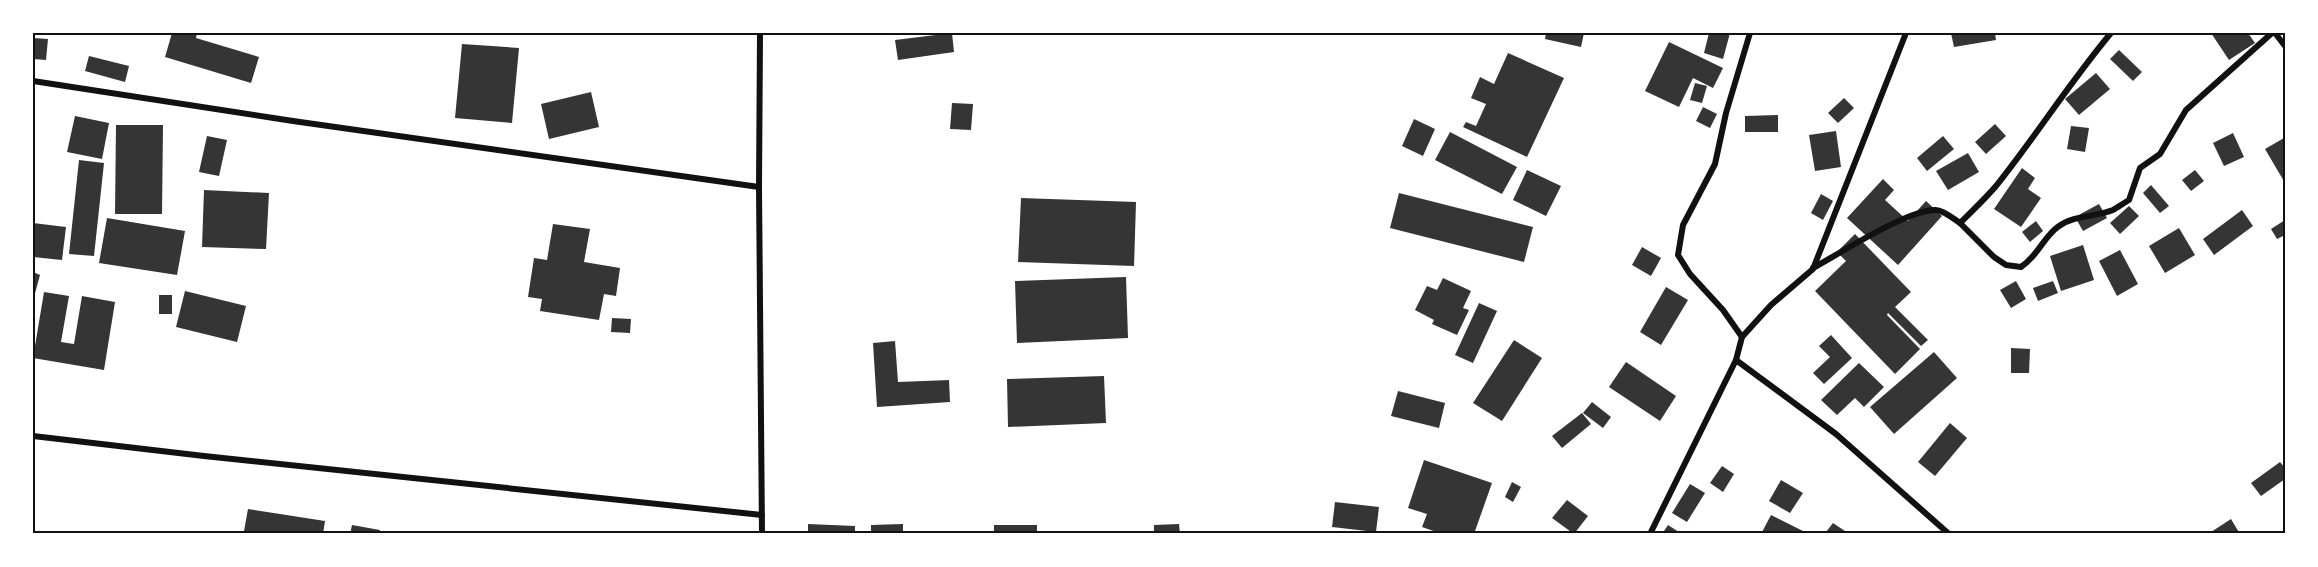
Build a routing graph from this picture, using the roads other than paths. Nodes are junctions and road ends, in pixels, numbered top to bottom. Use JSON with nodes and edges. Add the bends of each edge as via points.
{"nodes":[{"id":1,"x":760,"y":33,"type":"edge"},
{"id":2,"x":1750,"y":33,"type":"edge"},
{"id":3,"x":1906,"y":33,"type":"edge"},
{"id":4,"x":2111,"y":33,"type":"edge"},
{"id":5,"x":2274,"y":33,"type":"edge"},
{"id":6,"x":2285,"y":46,"type":"edge"},
{"id":7,"x":33,"y":81,"type":"edge"},
{"id":8,"x":759,"y":187,"type":"junction"},
{"id":9,"x":1960,"y":223,"type":"junction"},
{"id":10,"x":1812,"y":269,"type":"junction"},
{"id":11,"x":1742,"y":337,"type":"junction"},
{"id":12,"x":1736,"y":360,"type":"junction"},
{"id":13,"x":33,"y":436,"type":"edge"},
{"id":14,"x":762,"y":515,"type":"junction"},
{"id":15,"x":762,"y":534,"type":"edge"},
{"id":16,"x":1650,"y":534,"type":"edge"},
{"id":17,"x":1949,"y":534,"type":"edge"}],
"edges":[{"from":1,"to":8,"type":"street"},
{"from":2,"to":11,"type":"street","via":[[1715,164],[1683,225],[1678,255]]},
{"from":3,"to":10,"type":"street"},
{"from":4,"to":9,"type":"street","via":[[1994,188]]},
{"from":5,"to":6,"type":"street"},
{"from":5,"to":9,"type":"street","via":[[2186,110],[2160,154],[2140,168],[2129,200],[2112,210],[2059,225],[2021,267],[2006,265],[1994,257]]},
{"from":7,"to":8,"type":"street"},
{"from":8,"to":14,"type":"street"},
{"from":9,"to":10,"type":"street","via":[[1938,210],[1919,213]]},
{"from":10,"to":11,"type":"street"},
{"from":11,"to":12,"type":"street"},
{"from":12,"to":16,"type":"street"},
{"from":12,"to":17,"type":"street","via":[[1836,434]]},
{"from":13,"to":14,"type":"street"},
{"from":14,"to":15,"type":"street"}]}
